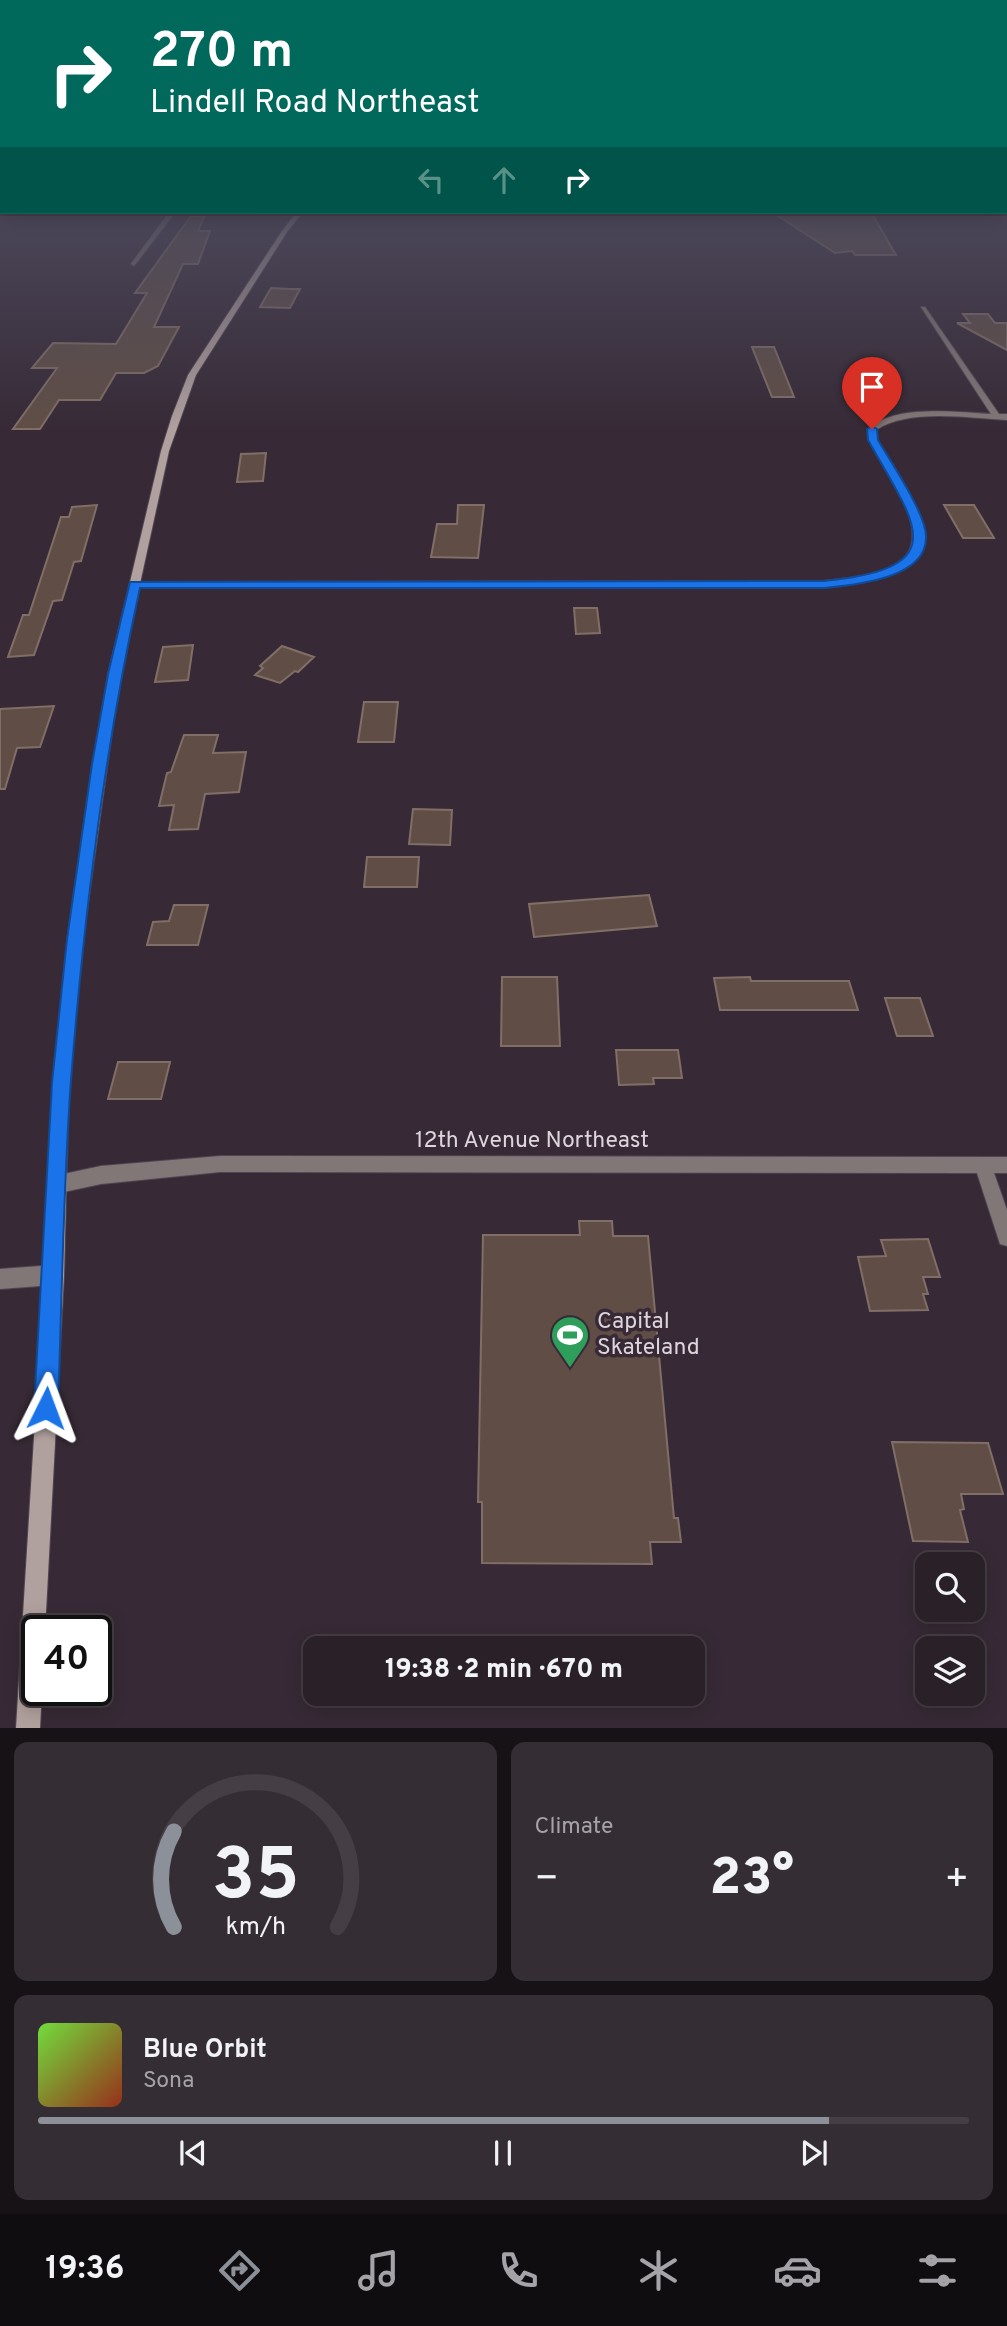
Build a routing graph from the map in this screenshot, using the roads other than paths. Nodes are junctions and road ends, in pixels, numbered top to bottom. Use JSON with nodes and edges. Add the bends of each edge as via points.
{"nodes":[{"id":1,"x":262,"y":269,"type":"edge"},
{"id":2,"x":923,"y":308,"type":"dead end"},
{"id":3,"x":1002,"y":417,"type":"edge"},
{"id":4,"x":134,"y":585,"type":"junction"},
{"id":5,"x":1007,"y":1165,"type":"edge"},
{"id":6,"x":983,"y":1166,"type":"junction"},
{"id":7,"x":58,"y":1184,"type":"junction"},
{"id":8,"x":1007,"y":1237,"type":"edge"},
{"id":9,"x":54,"y":1275,"type":"junction"},
{"id":10,"x":0,"y":1279,"type":"edge"},
{"id":11,"x":28,"y":1727,"type":"edge"}],
"edges":[{"from":1,"to":4,"type":"street","via":[[192,375],[165,451]]},
{"from":2,"to":3,"type":"street"},
{"from":3,"to":4,"type":"street","via":[[900,417],[872,429],[873,440],[913,512],[921,536],[906,565],[862,581]]},
{"from":4,"to":7,"type":"street","via":[[101,751],[76,939],[61,1083]]},
{"from":5,"to":6,"type":"street","name":"12th Avenue Northeast"},
{"from":6,"to":7,"type":"street","name":"12th Avenue Northeast","via":[[220,1164],[101,1175]]},
{"from":6,"to":8,"type":"street"},
{"from":7,"to":9,"type":"street"},
{"from":9,"to":10,"type":"street"},
{"from":9,"to":11,"type":"street"}]}
